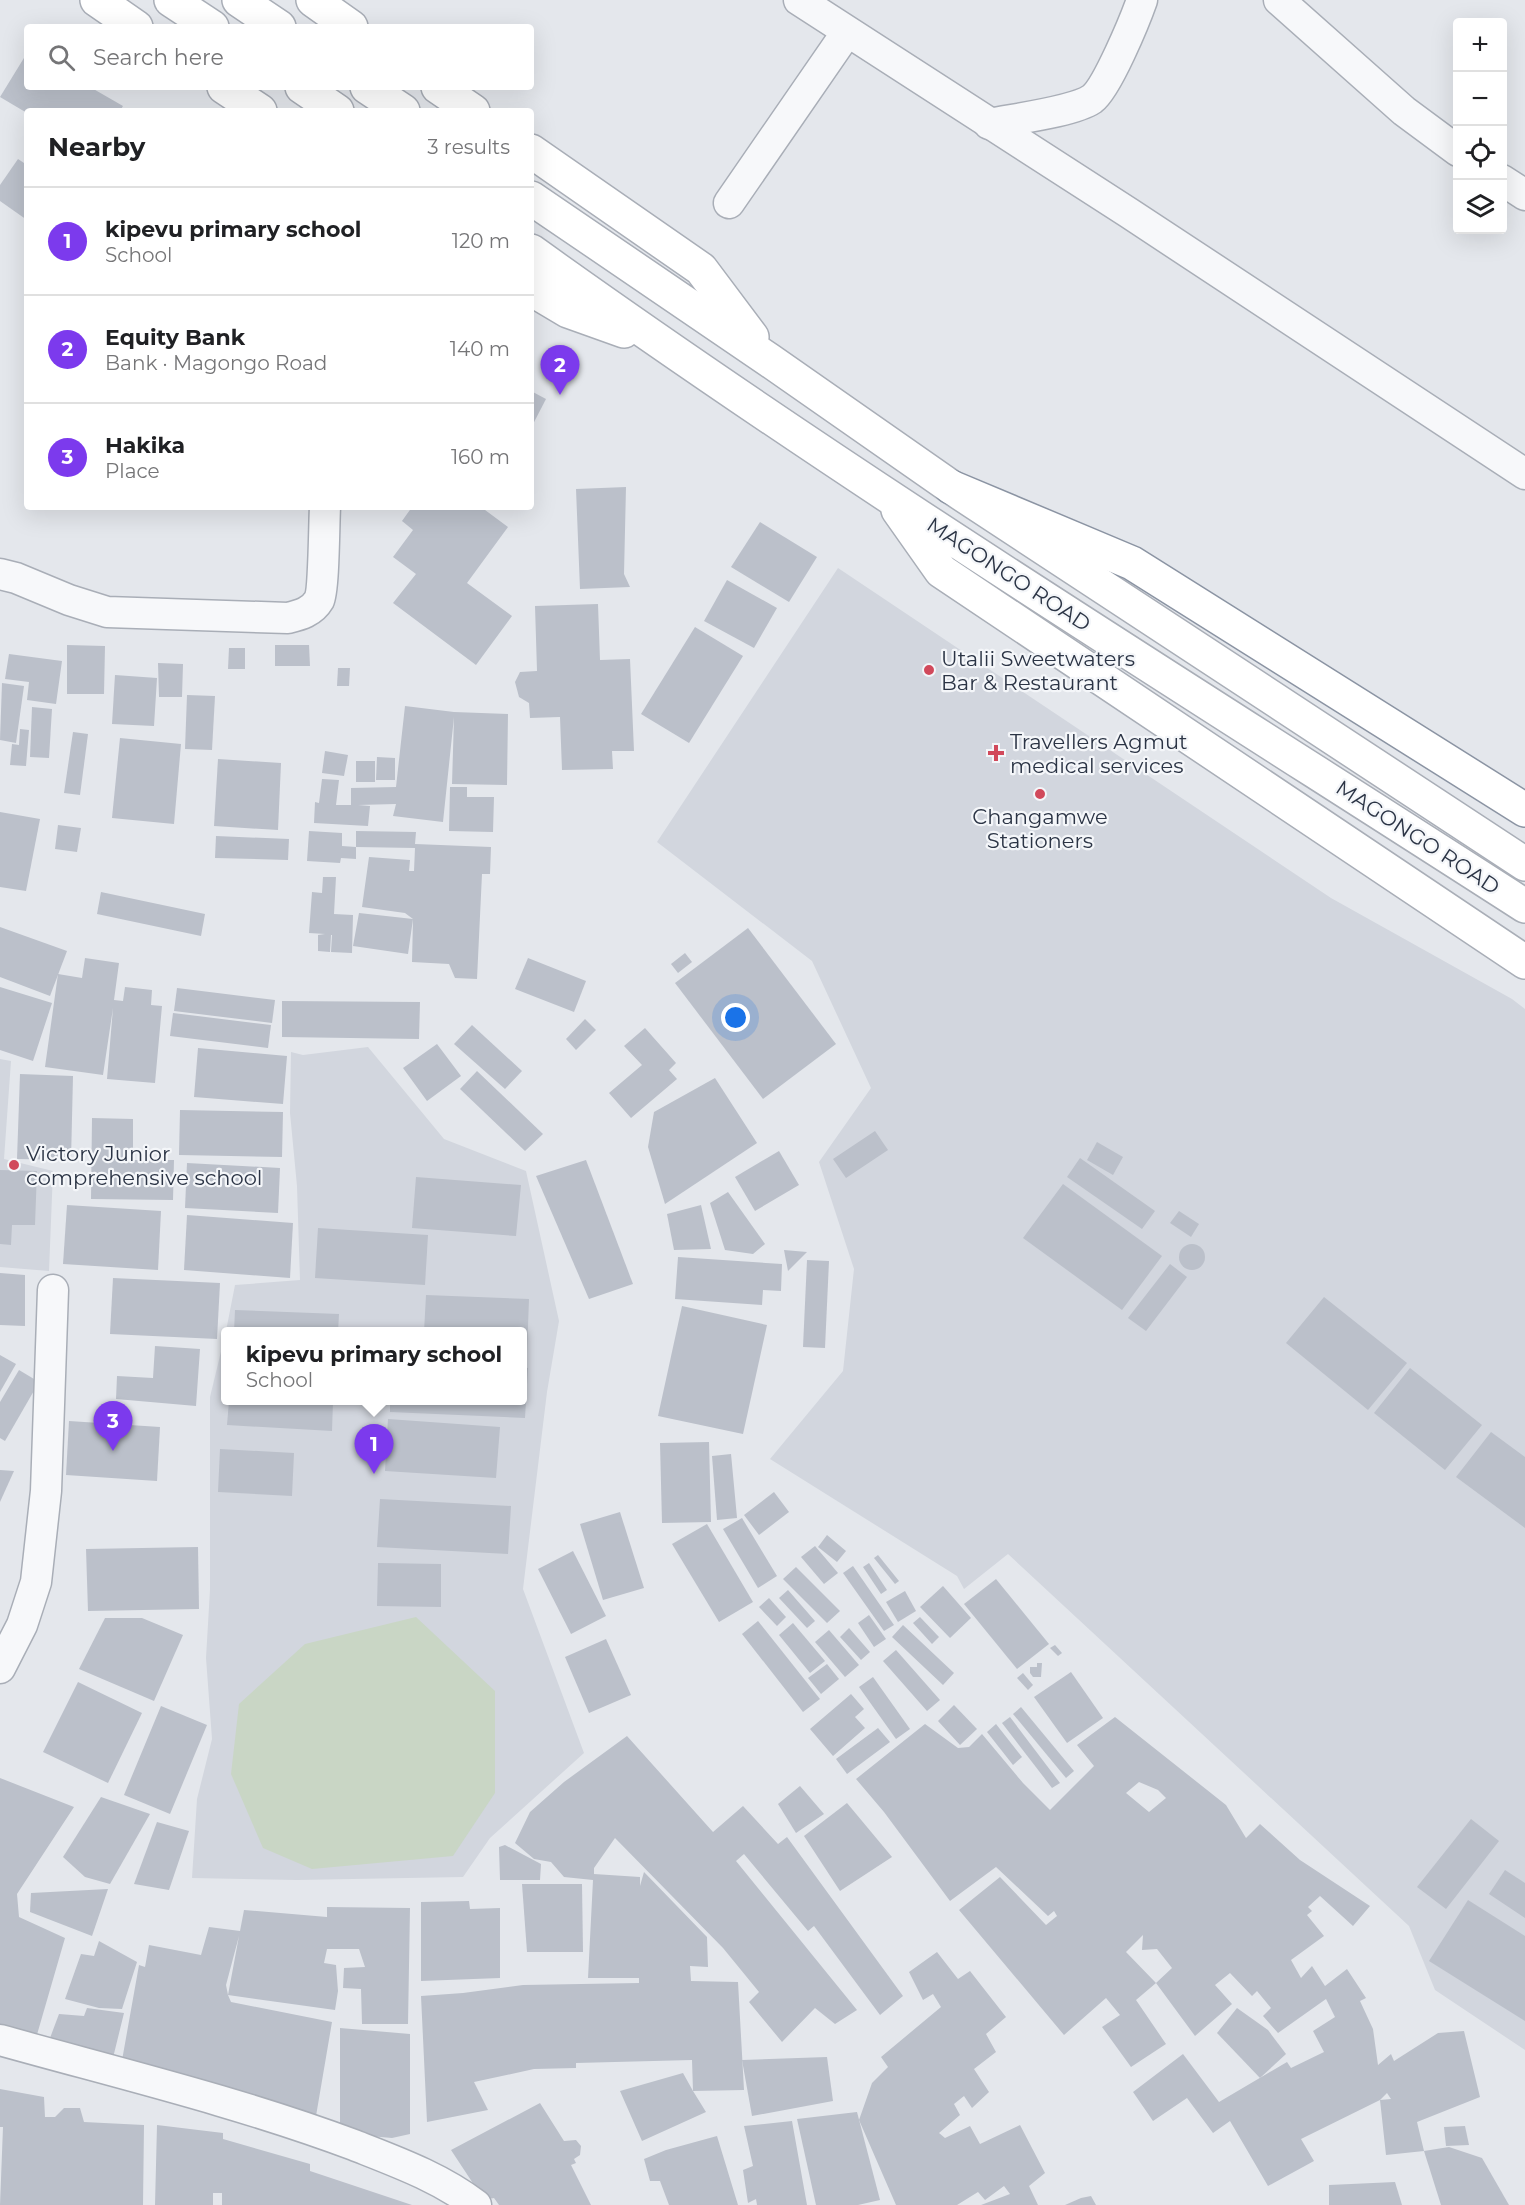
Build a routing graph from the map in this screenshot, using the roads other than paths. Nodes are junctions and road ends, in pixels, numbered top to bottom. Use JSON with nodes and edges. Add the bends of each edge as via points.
{"nodes":[{"id":1,"x":97,"y":0,"type":"edge"},
{"id":2,"x":171,"y":0,"type":"edge"},
{"id":3,"x":240,"y":0,"type":"edge"},
{"id":4,"x":312,"y":0,"type":"edge"},
{"id":5,"x":1142,"y":0,"type":"edge"},
{"id":6,"x":1279,"y":0,"type":"edge"},
{"id":7,"x":804,"y":2,"type":"edge"},
{"id":8,"x":132,"y":24,"type":"edge"},
{"id":9,"x":207,"y":24,"type":"edge"},
{"id":10,"x":275,"y":24,"type":"edge"},
{"id":11,"x":347,"y":24,"type":"edge"},
{"id":12,"x":847,"y":32,"type":"junction"},
{"id":13,"x":228,"y":90,"type":"edge"},
{"id":14,"x":372,"y":90,"type":"edge"},
{"id":15,"x":442,"y":90,"type":"edge"},
{"id":16,"x":256,"y":108,"type":"edge"},
{"id":17,"x":398,"y":108,"type":"edge"},
{"id":18,"x":469,"y":108,"type":"edge"},
{"id":19,"x":989,"y":124,"type":"junction"},
{"id":20,"x":1453,"y":147,"type":"edge"},
{"id":21,"x":534,"y":153,"type":"edge"},
{"id":22,"x":1507,"y":183,"type":"edge"},
{"id":23,"x":1525,"y":195,"type":"edge"},
{"id":24,"x":534,"y":200,"type":"edge"},
{"id":25,"x":729,"y":203,"type":"dead end"},
{"id":26,"x":534,"y":252,"type":"edge"},
{"id":27,"x":534,"y":291,"type":"edge"},
{"id":28,"x":662,"y":345,"type":"junction"},
{"id":29,"x":769,"y":360,"type":"junction"},
{"id":30,"x":1525,"y":474,"type":"edge"},
{"id":31,"x":951,"y":487,"type":"junction"},
{"id":32,"x":888,"y":496,"type":"junction"},
{"id":33,"x":325,"y":510,"type":"edge"},
{"id":34,"x":0,"y":574,"type":"edge"},
{"id":35,"x":1525,"y":810,"type":"edge"},
{"id":36,"x":1525,"y":864,"type":"edge"},
{"id":37,"x":1525,"y":906,"type":"edge"},
{"id":38,"x":1525,"y":962,"type":"edge"},
{"id":39,"x":53,"y":1290,"type":"dead end"},
{"id":40,"x":0,"y":1668,"type":"edge"},
{"id":41,"x":0,"y":2040,"type":"edge"},
{"id":42,"x":476,"y":2205,"type":"edge"}],
"edges":[{"from":1,"to":8,"type":"main road"},
{"from":2,"to":9,"type":"main road"},
{"from":3,"to":10,"type":"main road"},
{"from":4,"to":11,"type":"main road"},
{"from":5,"to":19,"type":"street","via":[[1113,67],[1093,98],[1069,108]]},
{"from":6,"to":20,"type":"street","via":[[1404,111]]},
{"from":7,"to":12,"type":"street"},
{"from":12,"to":19,"type":"street"},
{"from":12,"to":25,"type":"street"},
{"from":13,"to":16,"type":"main road"},
{"from":14,"to":17,"type":"main road"},
{"from":15,"to":18,"type":"main road"},
{"from":19,"to":30,"type":"street"},
{"from":21,"to":29,"type":"main road","via":[[701,269]]},
{"from":22,"to":23,"type":"street"},
{"from":24,"to":29,"type":"main road","name":"MAGONGO ROAD"},
{"from":26,"to":28,"type":"main road","name":"MAGONGO ROAD"},
{"from":27,"to":28,"type":"main road","via":[[568,311]]},
{"from":28,"to":32,"type":"main road","name":"MAGONGO ROAD"},
{"from":29,"to":31,"type":"main road","name":"MAGONGO ROAD"},
{"from":31,"to":35,"type":"main road","via":[[1132,563]]},
{"from":31,"to":36,"type":"main road","name":"MAGONGO ROAD"},
{"from":32,"to":37,"type":"main road","name":"MAGONGO ROAD"},
{"from":32,"to":38,"type":"main road","via":[[940,571]]},
{"from":33,"to":34,"type":"street","via":[[319,600],[305,614],[288,618],[107,612]]},
{"from":39,"to":40,"type":"street","via":[[46,1491],[36,1582],[22,1625]]},
{"from":41,"to":42,"type":"street","via":[[305,2127],[414,2168],[453,2187]]}]}
